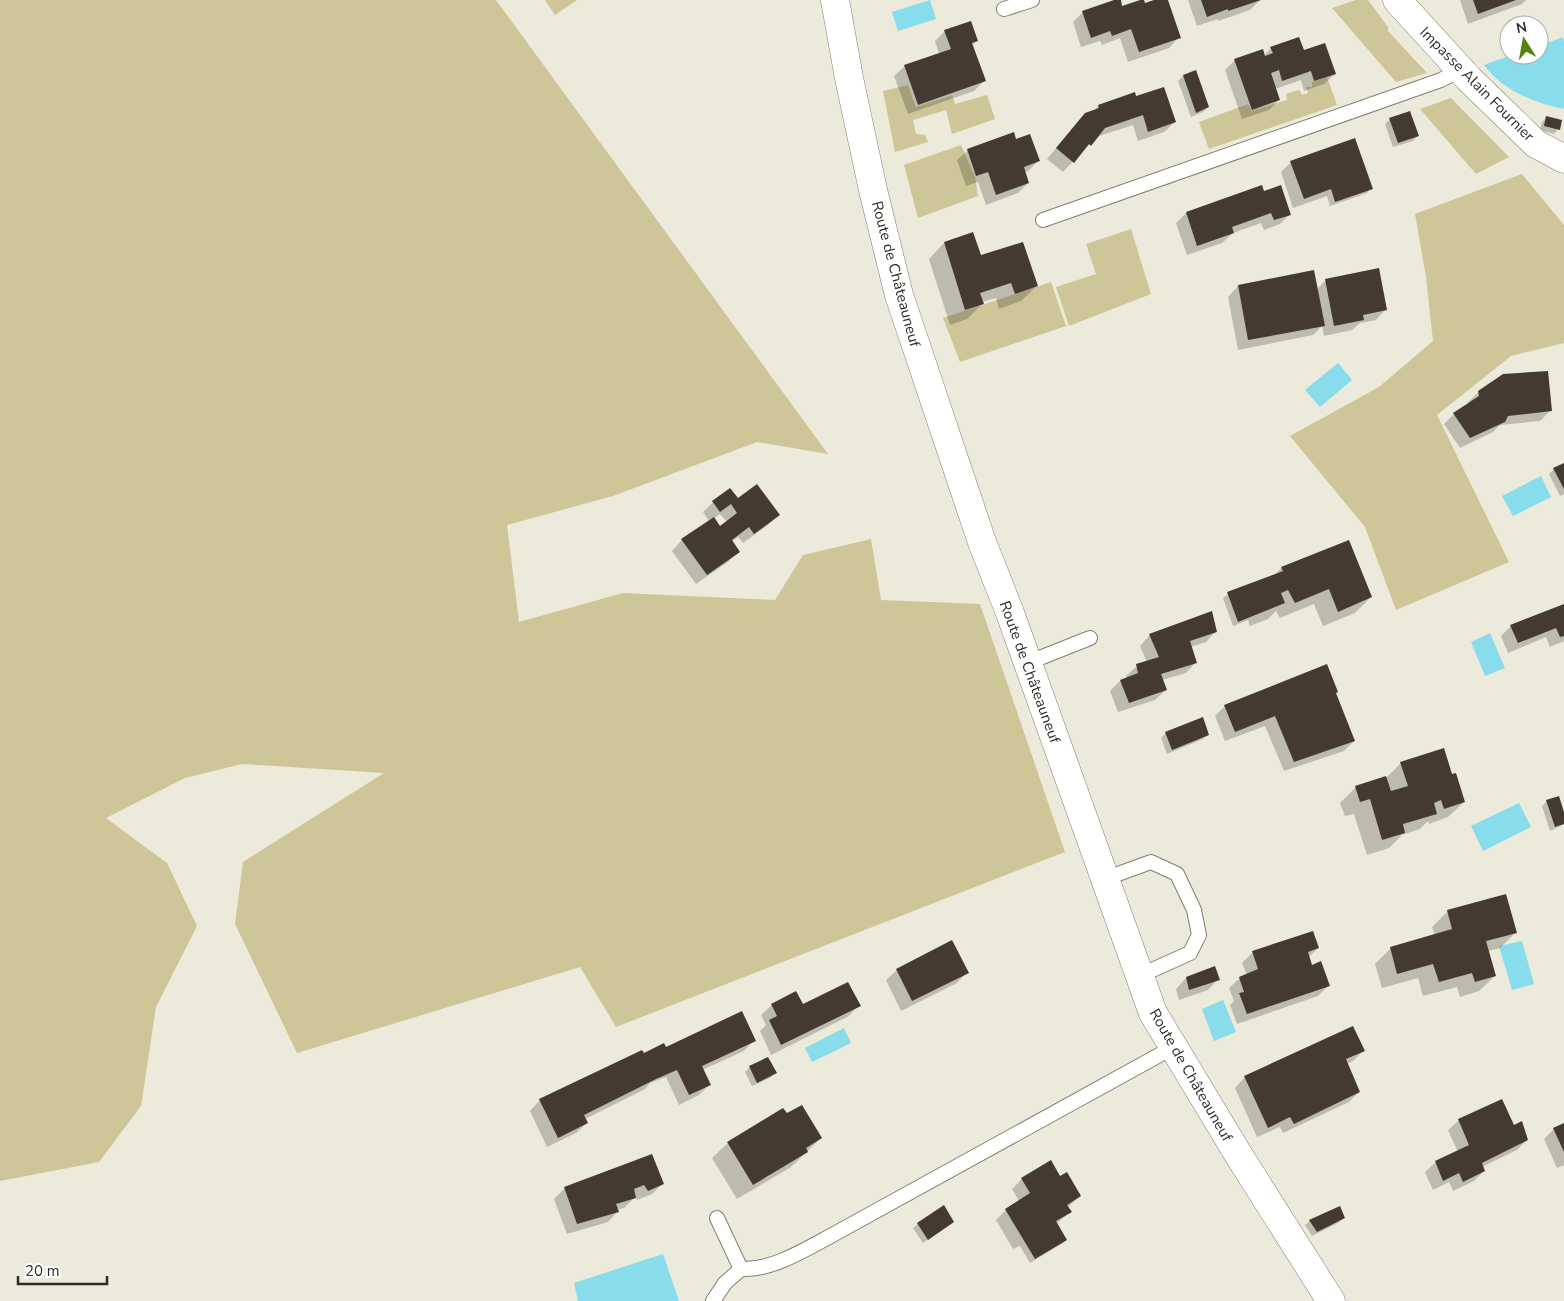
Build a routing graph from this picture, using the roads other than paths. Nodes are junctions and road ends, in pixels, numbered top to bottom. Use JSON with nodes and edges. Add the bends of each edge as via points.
{"nodes":[{"id":1,"x":835,"y":0,"type":"edge"},
{"id":2,"x":1032,"y":0,"type":"edge"},
{"id":3,"x":1397,"y":0,"type":"edge"},
{"id":4,"x":1004,"y":9,"type":"dead end"},
{"id":5,"x":1460,"y":70,"type":"junction"},
{"id":6,"x":1564,"y":159,"type":"edge"},
{"id":7,"x":1043,"y":220,"type":"dead end"},
{"id":8,"x":1090,"y":638,"type":"dead end"},
{"id":9,"x":1027,"y":663,"type":"junction"},
{"id":10,"x":1104,"y":879,"type":"junction"},
{"id":11,"x":1139,"y":976,"type":"junction"},
{"id":12,"x":1172,"y":1048,"type":"junction"},
{"id":13,"x":718,"y":1218,"type":"dead end"},
{"id":14,"x":741,"y":1269,"type":"junction"},
{"id":15,"x":713,"y":1301,"type":"edge"},
{"id":16,"x":1331,"y":1301,"type":"edge"}],
"edges":[{"from":1,"to":9,"type":"main road","name":"Route de Châteauneuf","via":[[873,190],[899,295]]},
{"from":2,"to":4,"type":"lane"},
{"from":3,"to":5,"type":"main road","name":"Impasse Alain Fournier"},
{"from":5,"to":6,"type":"main road","name":"Impasse Alain Fournier","via":[[1536,144]]},
{"from":5,"to":7,"type":"lane","via":[[1441,80]]},
{"from":8,"to":9,"type":"lane"},
{"from":9,"to":10,"type":"main road","name":"Route de Châteauneuf"},
{"from":10,"to":11,"type":"main road","name":"Route de Châteauneuf"},
{"from":10,"to":11,"type":"lane","via":[[1151,862],[1177,874],[1194,910],[1199,935],[1190,953]]},
{"from":11,"to":12,"type":"main road","name":"Route de Châteauneuf","via":[[1152,1013]]},
{"from":12,"to":14,"type":"lane","via":[[796,1254],[761,1268]]},
{"from":12,"to":16,"type":"main road","name":"Route de Châteauneuf"},
{"from":13,"to":14,"type":"lane"},
{"from":14,"to":15,"type":"lane","via":[[725,1283]]}]}
